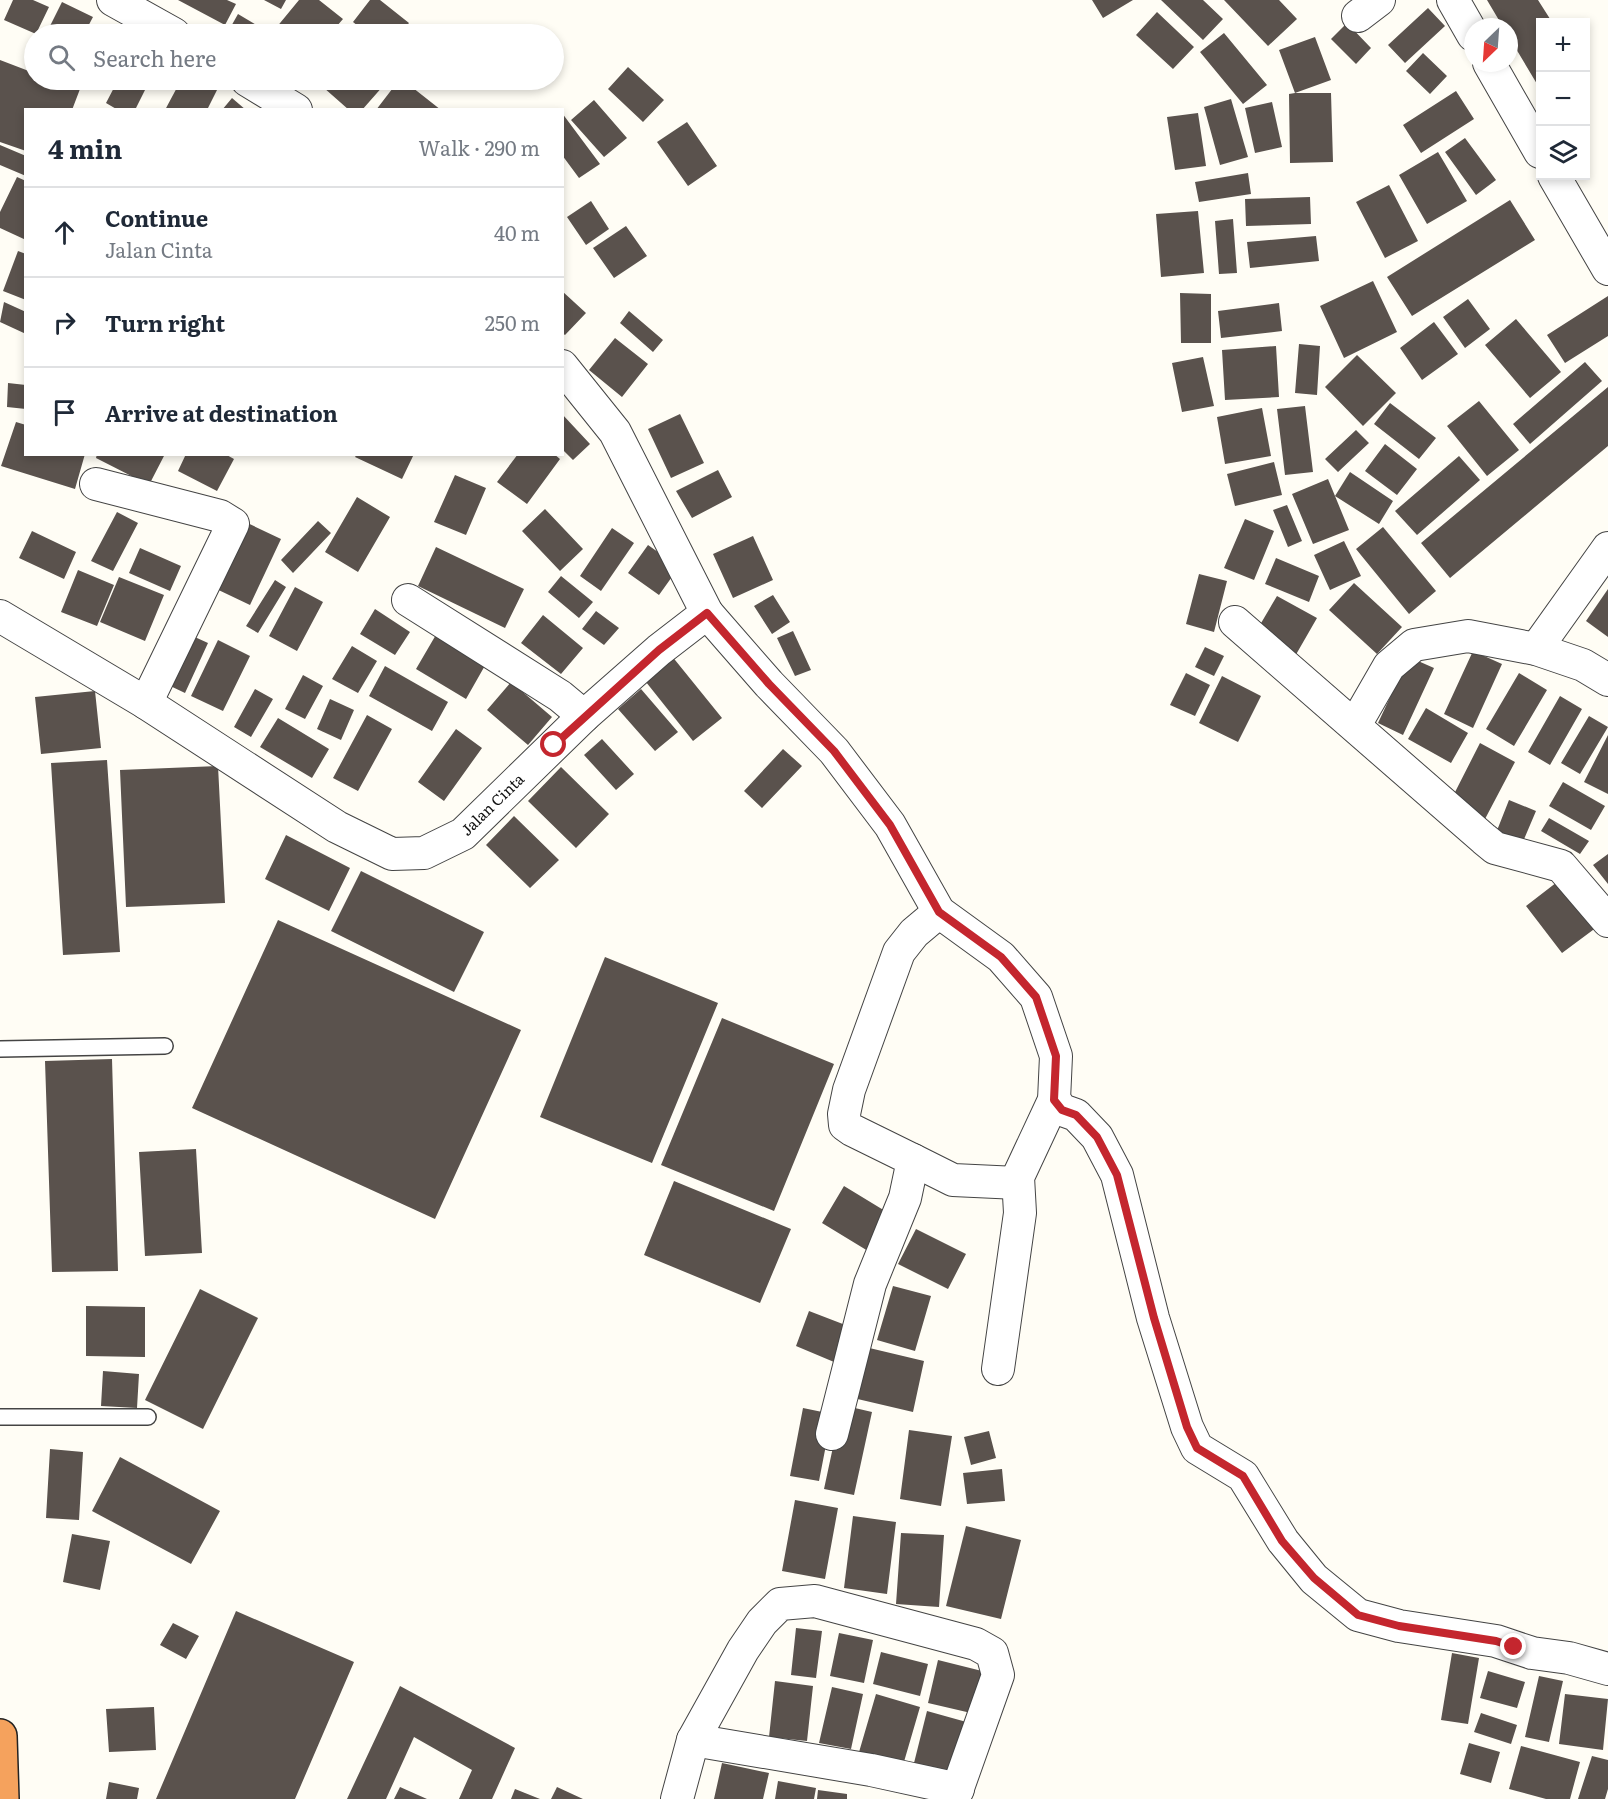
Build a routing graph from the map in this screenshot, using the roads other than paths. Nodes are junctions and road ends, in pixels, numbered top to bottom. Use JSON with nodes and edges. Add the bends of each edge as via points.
{"nodes":[{"id":1,"x":1453,"y":0,"type":"edge"},
{"id":2,"x":124,"y":2,"type":"edge"},
{"id":3,"x":1464,"y":19,"type":"edge"},
{"id":4,"x":158,"y":24,"type":"edge"},
{"id":5,"x":1494,"y":72,"type":"edge"},
{"id":6,"x":263,"y":90,"type":"edge"},
{"id":7,"x":293,"y":108,"type":"edge"},
{"id":8,"x":1536,"y":145,"type":"edge"},
{"id":9,"x":1556,"y":180,"type":"edge"},
{"id":10,"x":1608,"y":269,"type":"edge"},
{"id":11,"x":564,"y":368,"type":"edge"},
{"id":12,"x":96,"y":484,"type":"dead end"},
{"id":13,"x":1608,"y":548,"type":"edge"},
{"id":14,"x":408,"y":600,"type":"dead end"},
{"id":15,"x":707,"y":613,"type":"junction"},
{"id":16,"x":0,"y":616,"type":"edge"},
{"id":17,"x":1235,"y":622,"type":"dead end"},
{"id":18,"x":1536,"y":649,"type":"junction"},
{"id":19,"x":1608,"y":680,"type":"edge"},
{"id":20,"x":146,"y":703,"type":"junction"},
{"id":21,"x":584,"y":716,"type":"junction"},
{"id":22,"x":1354,"y":725,"type":"junction"},
{"id":23,"x":939,"y":912,"type":"junction"},
{"id":24,"x":1608,"y":921,"type":"edge"},
{"id":25,"x":165,"y":1046,"type":"dead end"},
{"id":26,"x":0,"y":1049,"type":"edge"},
{"id":27,"x":1054,"y":1100,"type":"junction"},
{"id":28,"x":913,"y":1160,"type":"junction"},
{"id":29,"x":1017,"y":1184,"type":"junction"},
{"id":30,"x":998,"y":1369,"type":"dead end"},
{"id":31,"x":148,"y":1417,"type":"dead end"},
{"id":32,"x":0,"y":1418,"type":"edge"},
{"id":33,"x":832,"y":1434,"type":"dead end"},
{"id":34,"x":1608,"y":1669,"type":"edge"},
{"id":35,"x":0,"y":1736,"type":"edge"},
{"id":36,"x":693,"y":1740,"type":"junction"},
{"id":37,"x":1,"y":1786,"type":"edge"},
{"id":38,"x":956,"y":1794,"type":"edge"},
{"id":39,"x":676,"y":1799,"type":"edge"}],
"edges":[{"from":1,"to":3,"type":"street"},
{"from":2,"to":4,"type":"street"},
{"from":5,"to":8,"type":"street"},
{"from":6,"to":7,"type":"street"},
{"from":9,"to":10,"type":"street"},
{"from":11,"to":15,"type":"street","via":[[615,432]]},
{"from":12,"to":20,"type":"street","via":[[230,519],[233,524]]},
{"from":13,"to":18,"type":"street"},
{"from":14,"to":21,"type":"street","via":[[560,696]]},
{"from":15,"to":21,"type":"street","name":"Jalan Cinta"},
{"from":15,"to":23,"type":"street","via":[[834,751],[890,825]]},
{"from":16,"to":20,"type":"street","name":"Jalan Cinta"},
{"from":17,"to":22,"type":"street"},
{"from":18,"to":19,"type":"street","via":[[1583,665]]},
{"from":18,"to":22,"type":"street","via":[[1468,636],[1414,645],[1389,666]]},
{"from":20,"to":21,"type":"street","name":"Jalan Cinta","via":[[337,827],[392,854],[424,853],[463,834]]},
{"from":22,"to":24,"type":"street","via":[[1495,848],[1561,866]]},
{"from":23,"to":27,"type":"street","via":[[1001,957],[1036,997],[1056,1056]]},
{"from":23,"to":28,"type":"street","via":[[899,952],[844,1114],[845,1125],[852,1130]]},
{"from":25,"to":26,"type":"lane"},
{"from":27,"to":29,"type":"street"},
{"from":27,"to":34,"type":"street","via":[[1097,1137],[1117,1175],[1154,1318],[1197,1448],[1243,1476],[1282,1541],[1314,1578],[1358,1615],[1399,1626],[1496,1641]]},
{"from":28,"to":29,"type":"street","via":[[953,1180]]},
{"from":28,"to":33,"type":"street","via":[[905,1197],[870,1284]]},
{"from":29,"to":30,"type":"street","via":[[1020,1213]]},
{"from":31,"to":32,"type":"lane"},
{"from":35,"to":37,"type":"highway"},
{"from":36,"to":38,"type":"street","via":[[871,1770]]},
{"from":36,"to":38,"type":"street","via":[[762,1622],[780,1604],[815,1601],[976,1644],[992,1653],[998,1675]]},
{"from":36,"to":39,"type":"street"}]}
